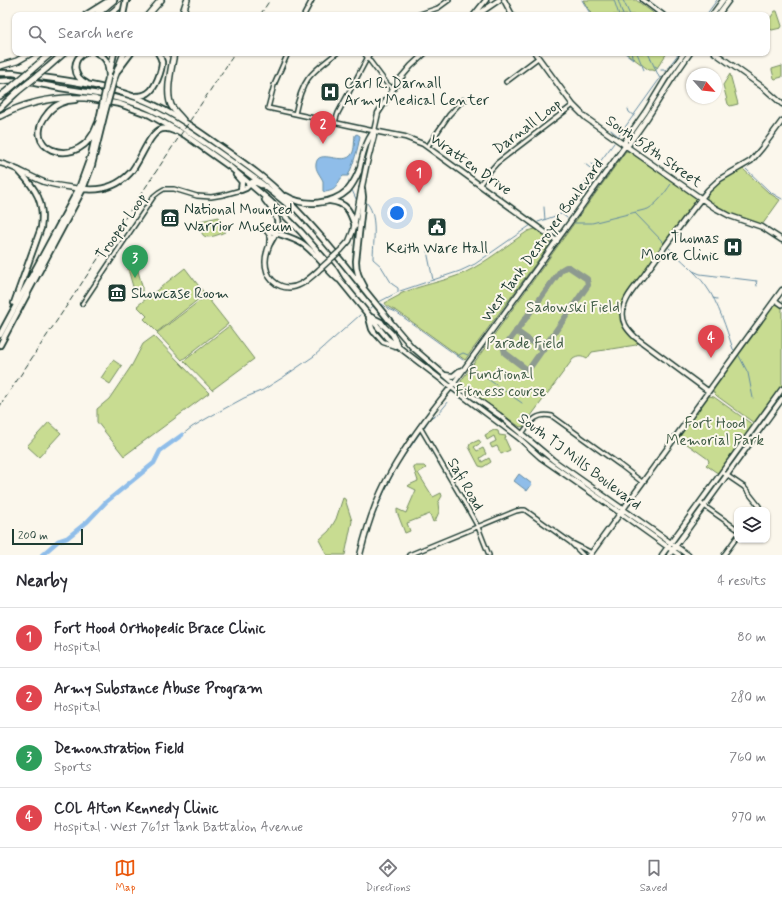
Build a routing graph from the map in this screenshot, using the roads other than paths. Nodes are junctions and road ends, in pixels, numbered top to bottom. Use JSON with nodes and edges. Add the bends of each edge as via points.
{"nodes":[{"id":1,"x":110,"y":0,"type":"edge"},
{"id":2,"x":114,"y":0,"type":"edge"},
{"id":3,"x":127,"y":0,"type":"edge"},
{"id":4,"x":161,"y":0,"type":"edge"},
{"id":5,"x":187,"y":0,"type":"edge"},
{"id":6,"x":312,"y":0,"type":"edge"},
{"id":7,"x":449,"y":0,"type":"edge"},
{"id":8,"x":486,"y":0,"type":"edge"},
{"id":9,"x":499,"y":0,"type":"edge"},
{"id":10,"x":504,"y":0,"type":"edge"},
{"id":11,"x":643,"y":0,"type":"edge"},
{"id":12,"x":723,"y":0,"type":"edge"},
{"id":13,"x":729,"y":0,"type":"edge"},
{"id":14,"x":91,"y":12,"type":"edge"},
{"id":15,"x":100,"y":12,"type":"edge"},
{"id":16,"x":113,"y":12,"type":"edge"},
{"id":17,"x":124,"y":12,"type":"edge"},
{"id":18,"x":151,"y":12,"type":"edge"},
{"id":19,"x":183,"y":12,"type":"edge"},
{"id":20,"x":306,"y":12,"type":"edge"},
{"id":21,"x":431,"y":12,"type":"edge"},
{"id":22,"x":478,"y":12,"type":"edge"},
{"id":23,"x":481,"y":12,"type":"edge"},
{"id":24,"x":510,"y":12,"type":"edge"},
{"id":25,"x":659,"y":12,"type":"edge"},
{"id":26,"x":714,"y":12,"type":"edge"},
{"id":27,"x":720,"y":12,"type":"edge"},
{"id":28,"x":26,"y":56,"type":"edge"},
{"id":29,"x":48,"y":56,"type":"edge"},
{"id":30,"x":60,"y":56,"type":"edge"},
{"id":31,"x":80,"y":56,"type":"edge"},
{"id":32,"x":103,"y":56,"type":"edge"},
{"id":33,"x":114,"y":56,"type":"edge"},
{"id":34,"x":123,"y":56,"type":"edge"},
{"id":35,"x":129,"y":56,"type":"edge"},
{"id":36,"x":160,"y":56,"type":"edge"},
{"id":37,"x":174,"y":56,"type":"edge"},
{"id":38,"x":287,"y":56,"type":"edge"},
{"id":39,"x":333,"y":56,"type":"edge"},
{"id":40,"x":422,"y":56,"type":"edge"},
{"id":41,"x":682,"y":56,"type":"edge"},
{"id":42,"x":688,"y":56,"type":"edge"},
{"id":43,"x":719,"y":56,"type":"edge"},
{"id":44,"x":367,"y":57,"type":"joint"},
{"id":45,"x":538,"y":58,"type":"joint"},
{"id":46,"x":0,"y":66,"type":"edge"},
{"id":47,"x":0,"y":74,"type":"edge"},
{"id":48,"x":110,"y":78,"type":"junction"},
{"id":49,"x":0,"y":81,"type":"edge"},
{"id":50,"x":506,"y":82,"type":"dead end"},
{"id":51,"x":95,"y":86,"type":"junction"},
{"id":52,"x":393,"y":89,"type":"junction"},
{"id":53,"x":0,"y":95,"type":"edge"},
{"id":54,"x":133,"y":96,"type":"junction"},
{"id":55,"x":95,"y":99,"type":"junction"},
{"id":56,"x":463,"y":100,"type":"dead end"},
{"id":57,"x":782,"y":104,"type":"edge"},
{"id":58,"x":573,"y":105,"type":"junction"},
{"id":59,"x":0,"y":108,"type":"edge"},
{"id":60,"x":103,"y":112,"type":"junction"},
{"id":61,"x":295,"y":114,"type":"junction"},
{"id":62,"x":0,"y":116,"type":"edge"},
{"id":63,"x":183,"y":120,"type":"junction"},
{"id":64,"x":782,"y":121,"type":"edge"},
{"id":65,"x":336,"y":122,"type":"junction"},
{"id":66,"x":98,"y":123,"type":"junction"},
{"id":67,"x":374,"y":131,"type":"junction"},
{"id":68,"x":185,"y":135,"type":"junction"},
{"id":69,"x":428,"y":146,"type":"junction"},
{"id":70,"x":625,"y":146,"type":"junction"},
{"id":71,"x":0,"y":163,"type":"edge"},
{"id":72,"x":230,"y":167,"type":"junction"},
{"id":73,"x":19,"y":171,"type":"junction"},
{"id":74,"x":359,"y":171,"type":"joint"},
{"id":75,"x":251,"y":184,"type":"junction"},
{"id":76,"x":480,"y":184,"type":"junction"},
{"id":77,"x":81,"y":189,"type":"junction"},
{"id":78,"x":270,"y":189,"type":"junction"},
{"id":79,"x":362,"y":189,"type":"junction"},
{"id":80,"x":241,"y":190,"type":"junction"},
{"id":81,"x":278,"y":191,"type":"junction"},
{"id":82,"x":701,"y":199,"type":"junction"},
{"id":83,"x":324,"y":202,"type":"junction"},
{"id":84,"x":308,"y":222,"type":"junction"},
{"id":85,"x":355,"y":226,"type":"junction"},
{"id":86,"x":265,"y":229,"type":"joint"},
{"id":87,"x":276,"y":233,"type":"junction"},
{"id":88,"x":782,"y":240,"type":"edge"},
{"id":89,"x":557,"y":241,"type":"junction"},
{"id":90,"x":270,"y":243,"type":"junction"},
{"id":91,"x":340,"y":280,"type":"junction"},
{"id":92,"x":782,"y":290,"type":"edge"},
{"id":93,"x":368,"y":295,"type":"junction"},
{"id":94,"x":775,"y":300,"type":"junction"},
{"id":95,"x":82,"y":304,"type":"dead end"},
{"id":96,"x":782,"y":305,"type":"edge"},
{"id":97,"x":389,"y":320,"type":"joint"},
{"id":98,"x":379,"y":329,"type":"joint"},
{"id":99,"x":1,"y":334,"type":"edge"},
{"id":100,"x":0,"y":345,"type":"edge"},
{"id":101,"x":463,"y":370,"type":"junction"},
{"id":102,"x":444,"y":375,"type":"junction"},
{"id":103,"x":454,"y":382,"type":"junction"},
{"id":104,"x":451,"y":387,"type":"junction"},
{"id":105,"x":782,"y":389,"type":"edge"},
{"id":106,"x":708,"y":392,"type":"junction"},
{"id":107,"x":781,"y":397,"type":"edge"},
{"id":108,"x":420,"y":426,"type":"junction"},
{"id":109,"x":522,"y":433,"type":"junction"},
{"id":110,"x":519,"y":438,"type":"junction"},
{"id":111,"x":722,"y":472,"type":"junction"},
{"id":112,"x":727,"y":475,"type":"junction"},
{"id":113,"x":642,"y":482,"type":"junction"},
{"id":114,"x":700,"y":503,"type":"junction"},
{"id":115,"x":704,"y":506,"type":"junction"},
{"id":116,"x":758,"y":507,"type":"edge"},
{"id":117,"x":622,"y":511,"type":"junction"},
{"id":118,"x":478,"y":527,"type":"junction"},
{"id":119,"x":734,"y":527,"type":"edge"},
{"id":120,"x":734,"y":540,"type":"edge"},
{"id":121,"x":570,"y":542,"type":"junction"},
{"id":122,"x":670,"y":545,"type":"junction"},
{"id":123,"x":675,"y":546,"type":"junction"},
{"id":124,"x":672,"y":550,"type":"junction"},
{"id":125,"x":591,"y":554,"type":"edge"},
{"id":126,"x":360,"y":555,"type":"edge"},
{"id":127,"x":409,"y":555,"type":"edge"},
{"id":128,"x":489,"y":555,"type":"edge"},
{"id":129,"x":582,"y":555,"type":"edge"},
{"id":130,"x":662,"y":555,"type":"edge"},
{"id":131,"x":669,"y":555,"type":"edge"},
{"id":132,"x":679,"y":555,"type":"edge"},
{"id":133,"x":688,"y":555,"type":"edge"},
{"id":134,"x":724,"y":555,"type":"edge"}],
"edges":[{"from":1,"to":14,"type":"highway"},
{"from":2,"to":15,"type":"highway"},
{"from":3,"to":16,"type":"highway"},
{"from":3,"to":17,"type":"main road","bridge":true},
{"from":4,"to":18,"type":"highway"},
{"from":5,"to":19,"type":"highway"},
{"from":6,"to":20,"type":"street"},
{"from":7,"to":21,"type":"street"},
{"from":8,"to":22,"type":"street"},
{"from":9,"to":23,"type":"street"},
{"from":10,"to":24,"type":"street"},
{"from":11,"to":25,"type":"street"},
{"from":12,"to":26,"type":"street"},
{"from":13,"to":27,"type":"street"},
{"from":28,"to":46,"type":"highway"},
{"from":29,"to":53,"type":"highway","bridge":true},
{"from":30,"to":59,"type":"highway","bridge":true},
{"from":31,"to":51,"type":"main road","via":[[76,62],[76,73],[83,81]]},
{"from":32,"to":48,"type":"main road"},
{"from":33,"to":48,"type":"main road"},
{"from":34,"to":48,"type":"highway"},
{"from":35,"to":48,"type":"main road"},
{"from":36,"to":54,"type":"main road","via":[[162,63],[155,84],[146,94]]},
{"from":37,"to":63,"type":"highway","via":[[169,87],[170,100]]},
{"from":38,"to":61,"type":"street","name":"Wratten Drive","via":[[274,85],[268,108]]},
{"from":39,"to":61,"type":"street","via":[[308,77]]},
{"from":40,"to":52,"type":"street","via":[[406,71]]},
{"from":41,"to":70,"type":"street","name":"West Tank Destroyer Boulevard","via":[[625,141]]},
{"from":42,"to":70,"type":"street","name":"West Tank Destroyer Boulevard","via":[[648,117]]},
{"from":43,"to":57,"type":"street"},
{"from":44,"to":52,"type":"street"},
{"from":44,"to":65,"type":"street","via":[[338,113]]},
{"from":45,"to":50,"type":"street"},
{"from":45,"to":58,"type":"street","name":"South 58th Street"},
{"from":47,"to":51,"type":"main road","name":"South TJ Mills Boulevard","via":[[17,74]]},
{"from":48,"to":60,"type":"main road","bridge":true},
{"from":49,"to":78,"type":"main road","name":"South TJ Mills Boulevard","via":[[23,82],[119,98],[144,107],[189,132]]},
{"from":51,"to":54,"type":"main road","name":"South TJ Mills Boulevard"},
{"from":52,"to":67,"type":"street","via":[[379,111]]},
{"from":54,"to":63,"type":"main road","name":"South TJ Mills Boulevard"},
{"from":55,"to":62,"type":"highway","via":[[51,99],[23,105]]},
{"from":55,"to":66,"type":"main road","via":[[70,100],[53,107],[42,122],[41,139],[51,150],[61,153],[73,151],[88,140]]},
{"from":55,"to":68,"type":"main road","via":[[120,104],[150,115]]},
{"from":56,"to":69,"type":"street","via":[[449,115]]},
{"from":58,"to":70,"type":"street","name":"South 58th Street","via":[[586,118]]},
{"from":58,"to":76,"type":"street","name":"Darnall Loop","via":[[497,163]]},
{"from":60,"to":66,"type":"main road"},
{"from":60,"to":77,"type":"main road","via":[[92,165]]},
{"from":61,"to":65,"type":"street","name":"Wratten Drive"},
{"from":63,"to":81,"type":"main road","name":"South TJ Mills Boulevard"},
{"from":64,"to":82,"type":"street","via":[[751,161],[720,180]]},
{"from":65,"to":67,"type":"street","name":"Wratten Drive"},
{"from":66,"to":77,"type":"main road"},
{"from":67,"to":69,"type":"street","name":"Wratten Drive","via":[[412,139]]},
{"from":67,"to":74,"type":"street","via":[[363,153]]},
{"from":67,"to":79,"type":"street"},
{"from":68,"to":72,"type":"main road"},
{"from":68,"to":77,"type":"main road","via":[[162,128],[150,139],[134,168],[123,180],[98,190]]},
{"from":69,"to":76,"type":"street","name":"Wratten Drive"},
{"from":70,"to":82,"type":"street","name":"South 58th Street"},
{"from":70,"to":89,"type":"street","name":"West Tank Destroyer Boulevard"},
{"from":71,"to":73,"type":"street"},
{"from":72,"to":75,"type":"main road"},
{"from":72,"to":80,"type":"main road","via":[[242,182]]},
{"from":73,"to":77,"type":"street","via":[[45,182]]},
{"from":73,"to":99,"type":"main road","via":[[37,194],[43,219],[18,294]]},
{"from":74,"to":83,"type":"main road","via":[[348,190]]},
{"from":75,"to":78,"type":"main road","via":[[257,183]]},
{"from":75,"to":80,"type":"main road"},
{"from":75,"to":87,"type":"main road","via":[[274,211],[278,225]]},
{"from":75,"to":91,"type":"main road","via":[[305,237]]},
{"from":76,"to":89,"type":"street","name":"Wratten Drive"},
{"from":77,"to":99,"type":"main road"},
{"from":77,"to":100,"type":"main road"},
{"from":78,"to":84,"type":"main road","name":"South TJ Mills Boulevard"},
{"from":79,"to":85,"type":"street"},
{"from":79,"to":93,"type":"main road","via":[[356,269]]},
{"from":80,"to":95,"type":"street","name":"Trooper Loop","via":[[214,197],[174,189],[159,192]]},
{"from":81,"to":83,"type":"main road","via":[[303,203]]},
{"from":81,"to":84,"type":"main road","name":"South TJ Mills Boulevard"},
{"from":82,"to":88,"type":"street","name":"South 58th Street","via":[[726,214],[762,227]]},
{"from":82,"to":106,"type":"street","via":[[628,297],[623,312],[624,324],[635,337]]},
{"from":83,"to":85,"type":"main road","via":[[334,201],[344,206],[352,216]]},
{"from":84,"to":93,"type":"main road","name":"South TJ Mills Boulevard"},
{"from":85,"to":90,"type":"street","bridge":true,"via":[[350,241],[321,268],[308,280],[288,288],[278,285],[267,272],[265,257]]},
{"from":86,"to":87,"type":"main road"},
{"from":86,"to":90,"type":"street","via":[[270,236]]},
{"from":87,"to":90,"type":"main road"},
{"from":87,"to":91,"type":"main road","via":[[304,244]]},
{"from":89,"to":101,"type":"street","name":"West Tank Destroyer Boulevard"},
{"from":91,"to":98,"type":"main road"},
{"from":92,"to":94,"type":"street"},
{"from":93,"to":97,"type":"main road","name":"South TJ Mills Boulevard"},
{"from":94,"to":96,"type":"street"},
{"from":94,"to":106,"type":"street"},
{"from":97,"to":102,"type":"street","name":"South TJ Mills Boulevard","via":[[412,346]]},
{"from":98,"to":104,"type":"street","name":"South TJ Mills Boulevard"},
{"from":101,"to":102,"type":"street","via":[[453,376]]},
{"from":101,"to":103,"type":"street","name":"West Tank Destroyer Boulevard"},
{"from":102,"to":103,"type":"street","name":"South TJ Mills Boulevard"},
{"from":103,"to":104,"type":"street","name":"West Tank Destroyer Boulevard"},
{"from":103,"to":109,"type":"street","name":"South TJ Mills Boulevard"},
{"from":104,"to":108,"type":"street","name":"West Tank Destroyer Boulevard"},
{"from":104,"to":110,"type":"street","name":"South TJ Mills Boulevard"},
{"from":105,"to":107,"type":"street"},
{"from":106,"to":113,"type":"street"},
{"from":107,"to":111,"type":"street"},
{"from":107,"to":112,"type":"street"},
{"from":108,"to":118,"type":"street","name":"Safi Road"},
{"from":108,"to":126,"type":"street","name":"West Tank Destroyer Boulevard","via":[[380,493]]},
{"from":109,"to":110,"type":"street"},
{"from":109,"to":113,"type":"street","via":[[534,419],[542,415],[556,418]]},
{"from":109,"to":117,"type":"street","name":"South TJ Mills Boulevard","via":[[553,460]]},
{"from":110,"to":117,"type":"street","name":"South TJ Mills Boulevard","via":[[540,457]]},
{"from":111,"to":112,"type":"street"},
{"from":111,"to":114,"type":"street"},
{"from":112,"to":115,"type":"street"},
{"from":112,"to":116,"type":"street","via":[[744,487]]},
{"from":113,"to":117,"type":"street"},
{"from":114,"to":115,"type":"street"},
{"from":114,"to":122,"type":"street"},
{"from":115,"to":119,"type":"street"},
{"from":115,"to":123,"type":"street"},
{"from":117,"to":122,"type":"street","name":"South TJ Mills Boulevard"},
{"from":117,"to":125,"type":"street"},
{"from":118,"to":121,"type":"street","via":[[523,510]]},
{"from":118,"to":127,"type":"street"},
{"from":118,"to":128,"type":"street","name":"Safi Road"},
{"from":120,"to":134,"type":"street"},
{"from":121,"to":125,"type":"street"},
{"from":121,"to":129,"type":"street"},
{"from":122,"to":123,"type":"street","name":"South TJ Mills Boulevard"},
{"from":122,"to":124,"type":"street","name":"South TJ Mills Boulevard"},
{"from":122,"to":130,"type":"street"},
{"from":123,"to":124,"type":"street"},
{"from":123,"to":133,"type":"street","name":"South TJ Mills Boulevard"},
{"from":124,"to":131,"type":"street"},
{"from":124,"to":132,"type":"street","name":"South TJ Mills Boulevard"}]}
